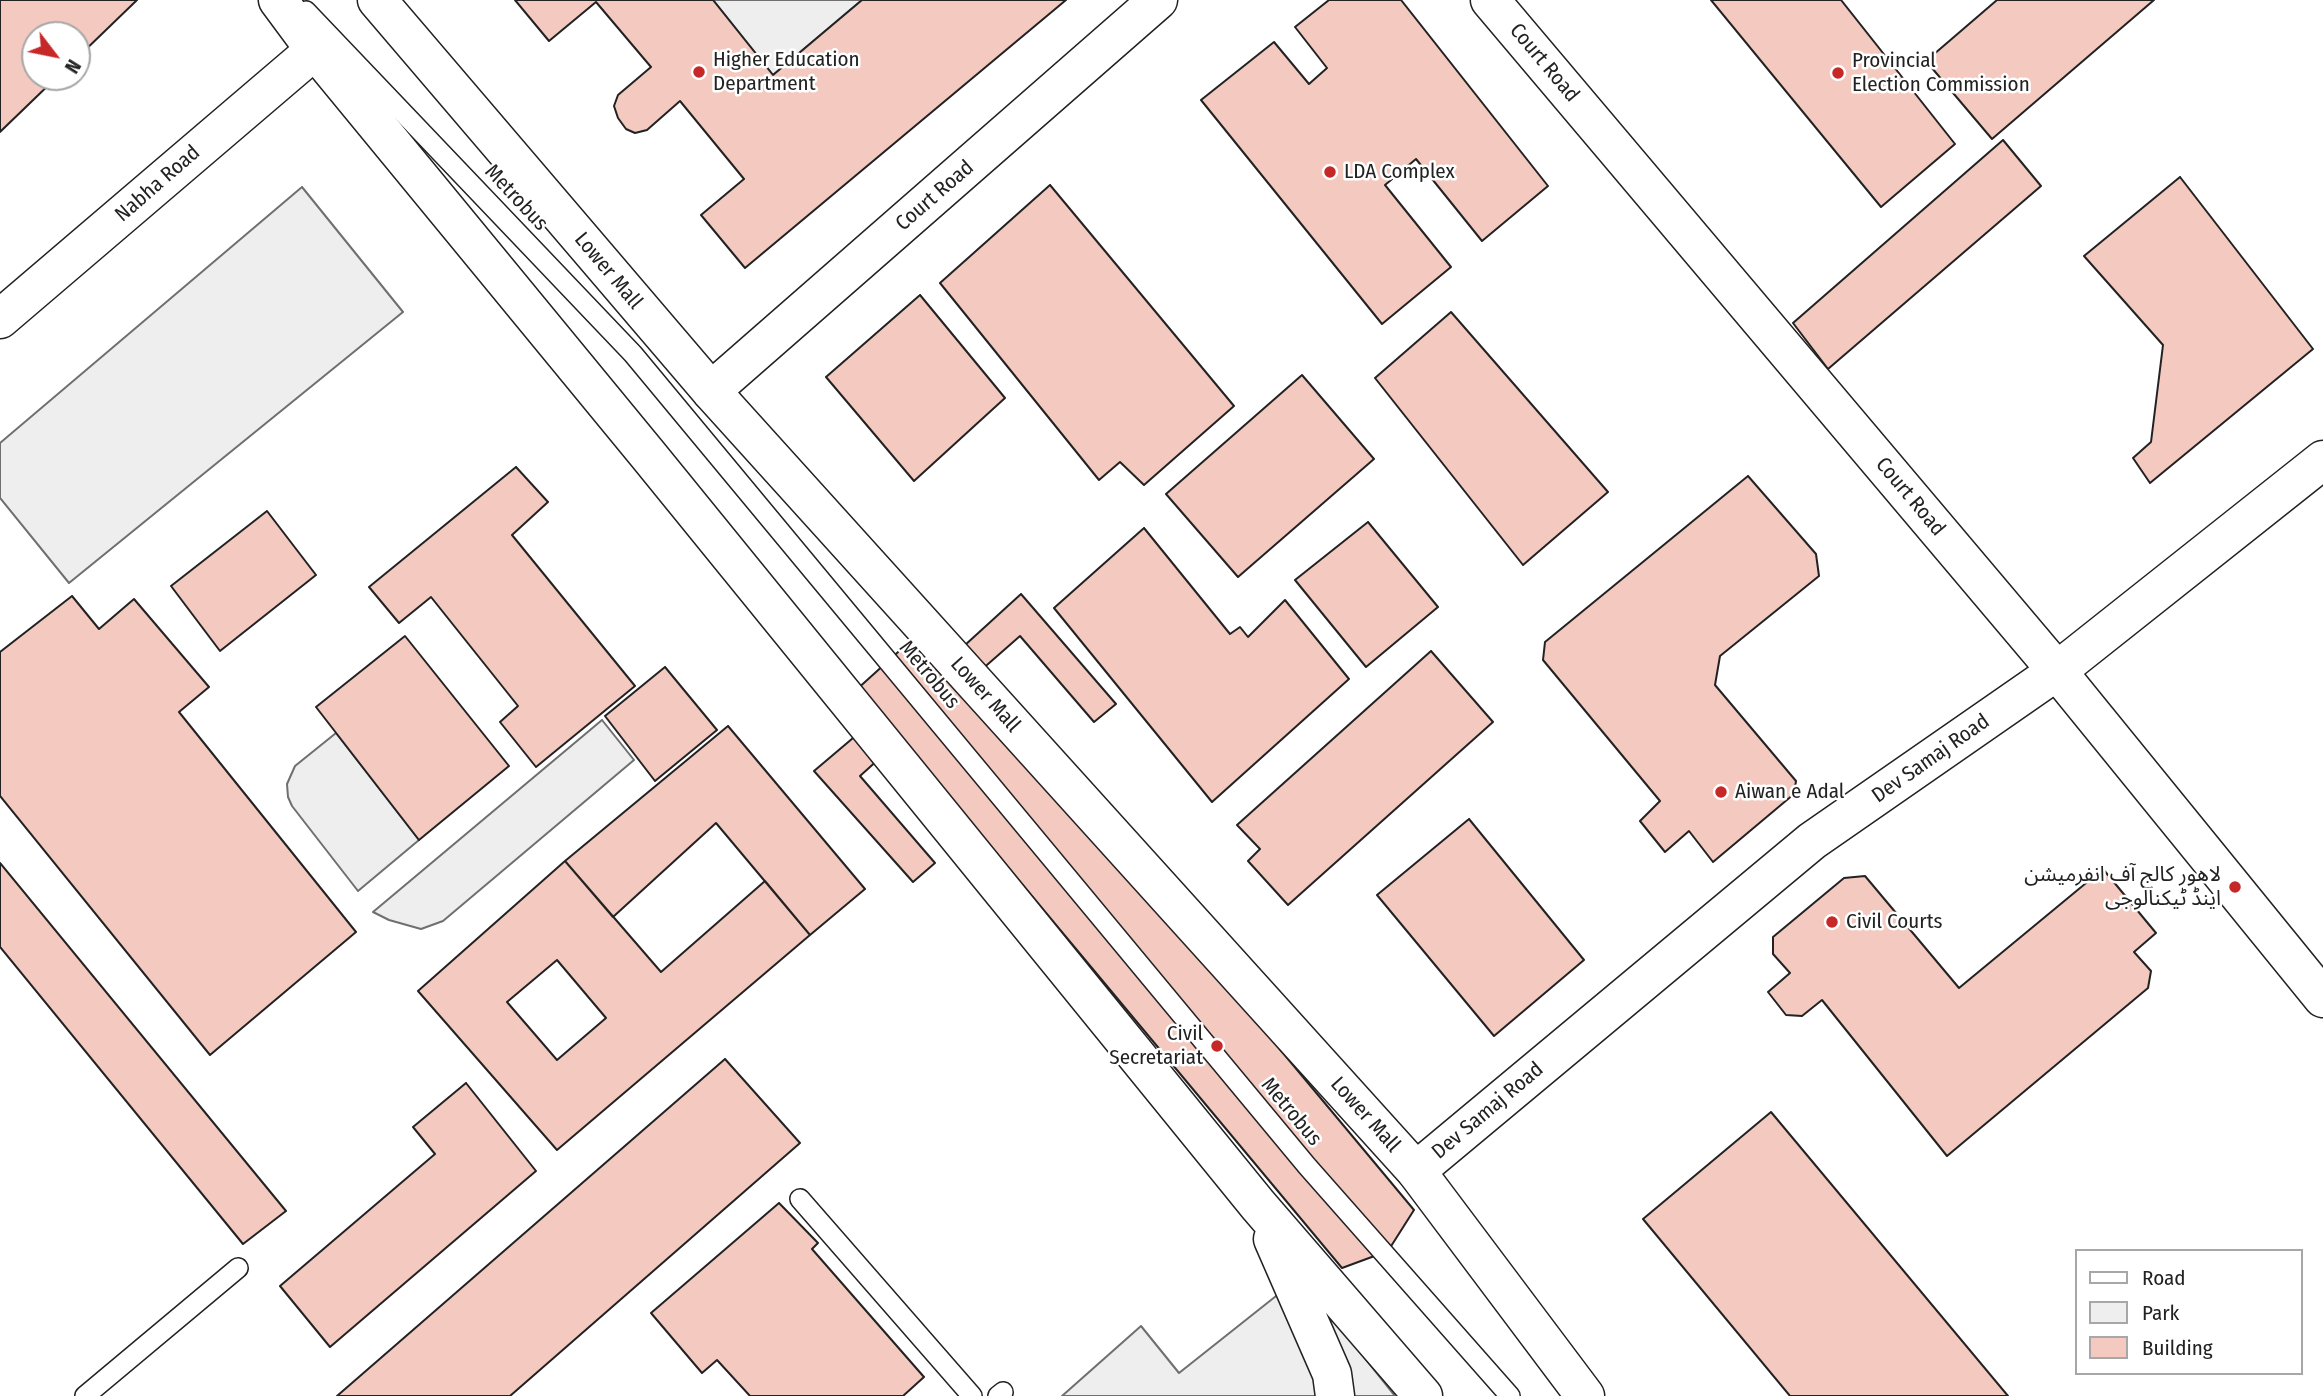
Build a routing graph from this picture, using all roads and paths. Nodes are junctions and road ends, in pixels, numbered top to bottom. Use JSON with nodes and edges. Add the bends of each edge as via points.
{"nodes":[{"id":1,"x":278,"y":0,"type":"edge"},
{"id":2,"x":295,"y":0,"type":"edge"},
{"id":3,"x":377,"y":0,"type":"edge"},
{"id":4,"x":1158,"y":0,"type":"edge"},
{"id":5,"x":1490,"y":0,"type":"edge"},
{"id":6,"x":315,"y":50,"type":"junction"},
{"id":7,"x":0,"y":319,"type":"edge"},
{"id":8,"x":711,"y":391,"type":"junction"},
{"id":9,"x":2323,"y":460,"type":"edge"},
{"id":10,"x":2057,"y":671,"type":"junction"},
{"id":11,"x":2323,"y":998,"type":"edge"},
{"id":12,"x":1416,"y":1171,"type":"junction"},
{"id":13,"x":800,"y":1199,"type":"dead end"},
{"id":14,"x":1258,"y":1205,"type":"junction"},
{"id":15,"x":238,"y":1268,"type":"dead end"},
{"id":16,"x":85,"y":1396,"type":"edge"},
{"id":17,"x":972,"y":1396,"type":"edge"},
{"id":18,"x":1335,"y":1396,"type":"edge"},
{"id":19,"x":1423,"y":1396,"type":"edge"},
{"id":20,"x":1510,"y":1396,"type":"edge"},
{"id":21,"x":1585,"y":1396,"type":"edge"}],
"edges":[{"from":1,"to":6,"type":"main road"},
{"from":2,"to":20,"type":"lane","name":"Metrobus","via":[[633,354],[1307,1166]]},
{"from":3,"to":8,"type":"main road","name":"Lower Mall"},
{"from":4,"to":8,"type":"main road","name":"Court Road"},
{"from":5,"to":10,"type":"main road","name":"Court Road"},
{"from":6,"to":7,"type":"main road","name":"Nabha Road"},
{"from":6,"to":14,"type":"main road"},
{"from":8,"to":12,"type":"main road","name":"Lower Mall"},
{"from":9,"to":10,"type":"main road","name":"Dev Samaj Road"},
{"from":10,"to":11,"type":"main road","name":"Court Road"},
{"from":10,"to":12,"type":"main road","name":"Dev Samaj Road","via":[[1812,841]]},
{"from":12,"to":21,"type":"main road","name":"Lower Mall"},
{"from":13,"to":17,"type":"lane"},
{"from":14,"to":18,"type":"main road","via":[[1332,1374]]},
{"from":14,"to":19,"type":"main road"},
{"from":15,"to":16,"type":"lane"}]}
